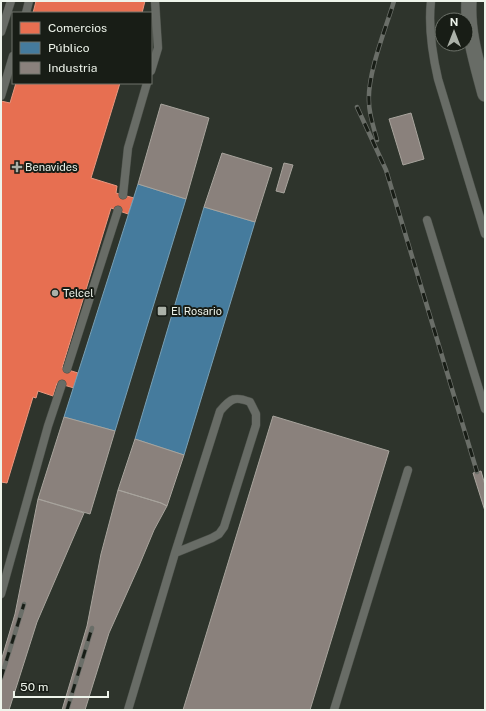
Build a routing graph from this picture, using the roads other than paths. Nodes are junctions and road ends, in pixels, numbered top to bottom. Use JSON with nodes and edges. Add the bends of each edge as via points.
{"nodes":[{"id":1,"x":11,"y":1,"type":"edge"},
{"id":2,"x":29,"y":1,"type":"edge"},
{"id":3,"x":155,"y":1,"type":"edge"},
{"id":4,"x":431,"y":1,"type":"edge"},
{"id":5,"x":469,"y":1,"type":"edge"},
{"id":6,"x":26,"y":12,"type":"edge"},
{"id":7,"x":1,"y":32,"type":"edge"},
{"id":8,"x":12,"y":59,"type":"edge"},
{"id":9,"x":152,"y":68,"type":"edge"},
{"id":10,"x":147,"y":84,"type":"edge"},
{"id":11,"x":485,"y":94,"type":"edge"},
{"id":12,"x":1,"y":96,"type":"edge"},
{"id":13,"x":123,"y":195,"type":"dead end"},
{"id":14,"x":118,"y":210,"type":"dead end"},
{"id":15,"x":427,"y":220,"type":"dead end"},
{"id":16,"x":485,"y":234,"type":"edge"},
{"id":17,"x":67,"y":369,"type":"dead end"},
{"id":18,"x":62,"y":384,"type":"dead end"},
{"id":19,"x":485,"y":409,"type":"edge"},
{"id":20,"x":408,"y":470,"type":"dead end"},
{"id":21,"x":175,"y":552,"type":"junction"},
{"id":22,"x":1,"y":594,"type":"edge"},
{"id":23,"x":128,"y":710,"type":"edge"},
{"id":24,"x":334,"y":710,"type":"edge"}],
"edges":[{"from":1,"to":7,"type":"lane"},
{"from":2,"to":6,"type":"lane"},
{"from":3,"to":9,"type":"lane","via":[[158,48]]},
{"from":4,"to":16,"type":"lane","via":[[429,30],[432,54]]},
{"from":5,"to":11,"type":"street","via":[[468,17],[473,47]]},
{"from":8,"to":12,"type":"lane"},
{"from":10,"to":13,"type":"lane","via":[[128,148]]},
{"from":14,"to":17,"type":"lane"},
{"from":15,"to":19,"type":"lane"},
{"from":18,"to":22,"type":"lane"},
{"from":20,"to":24,"type":"lane"},
{"from":21,"to":21,"type":"lane","via":[[220,411],[228,402],[239,398],[250,402],[256,414],[256,425],[224,527],[212,538]]},
{"from":21,"to":23,"type":"lane"}]}
